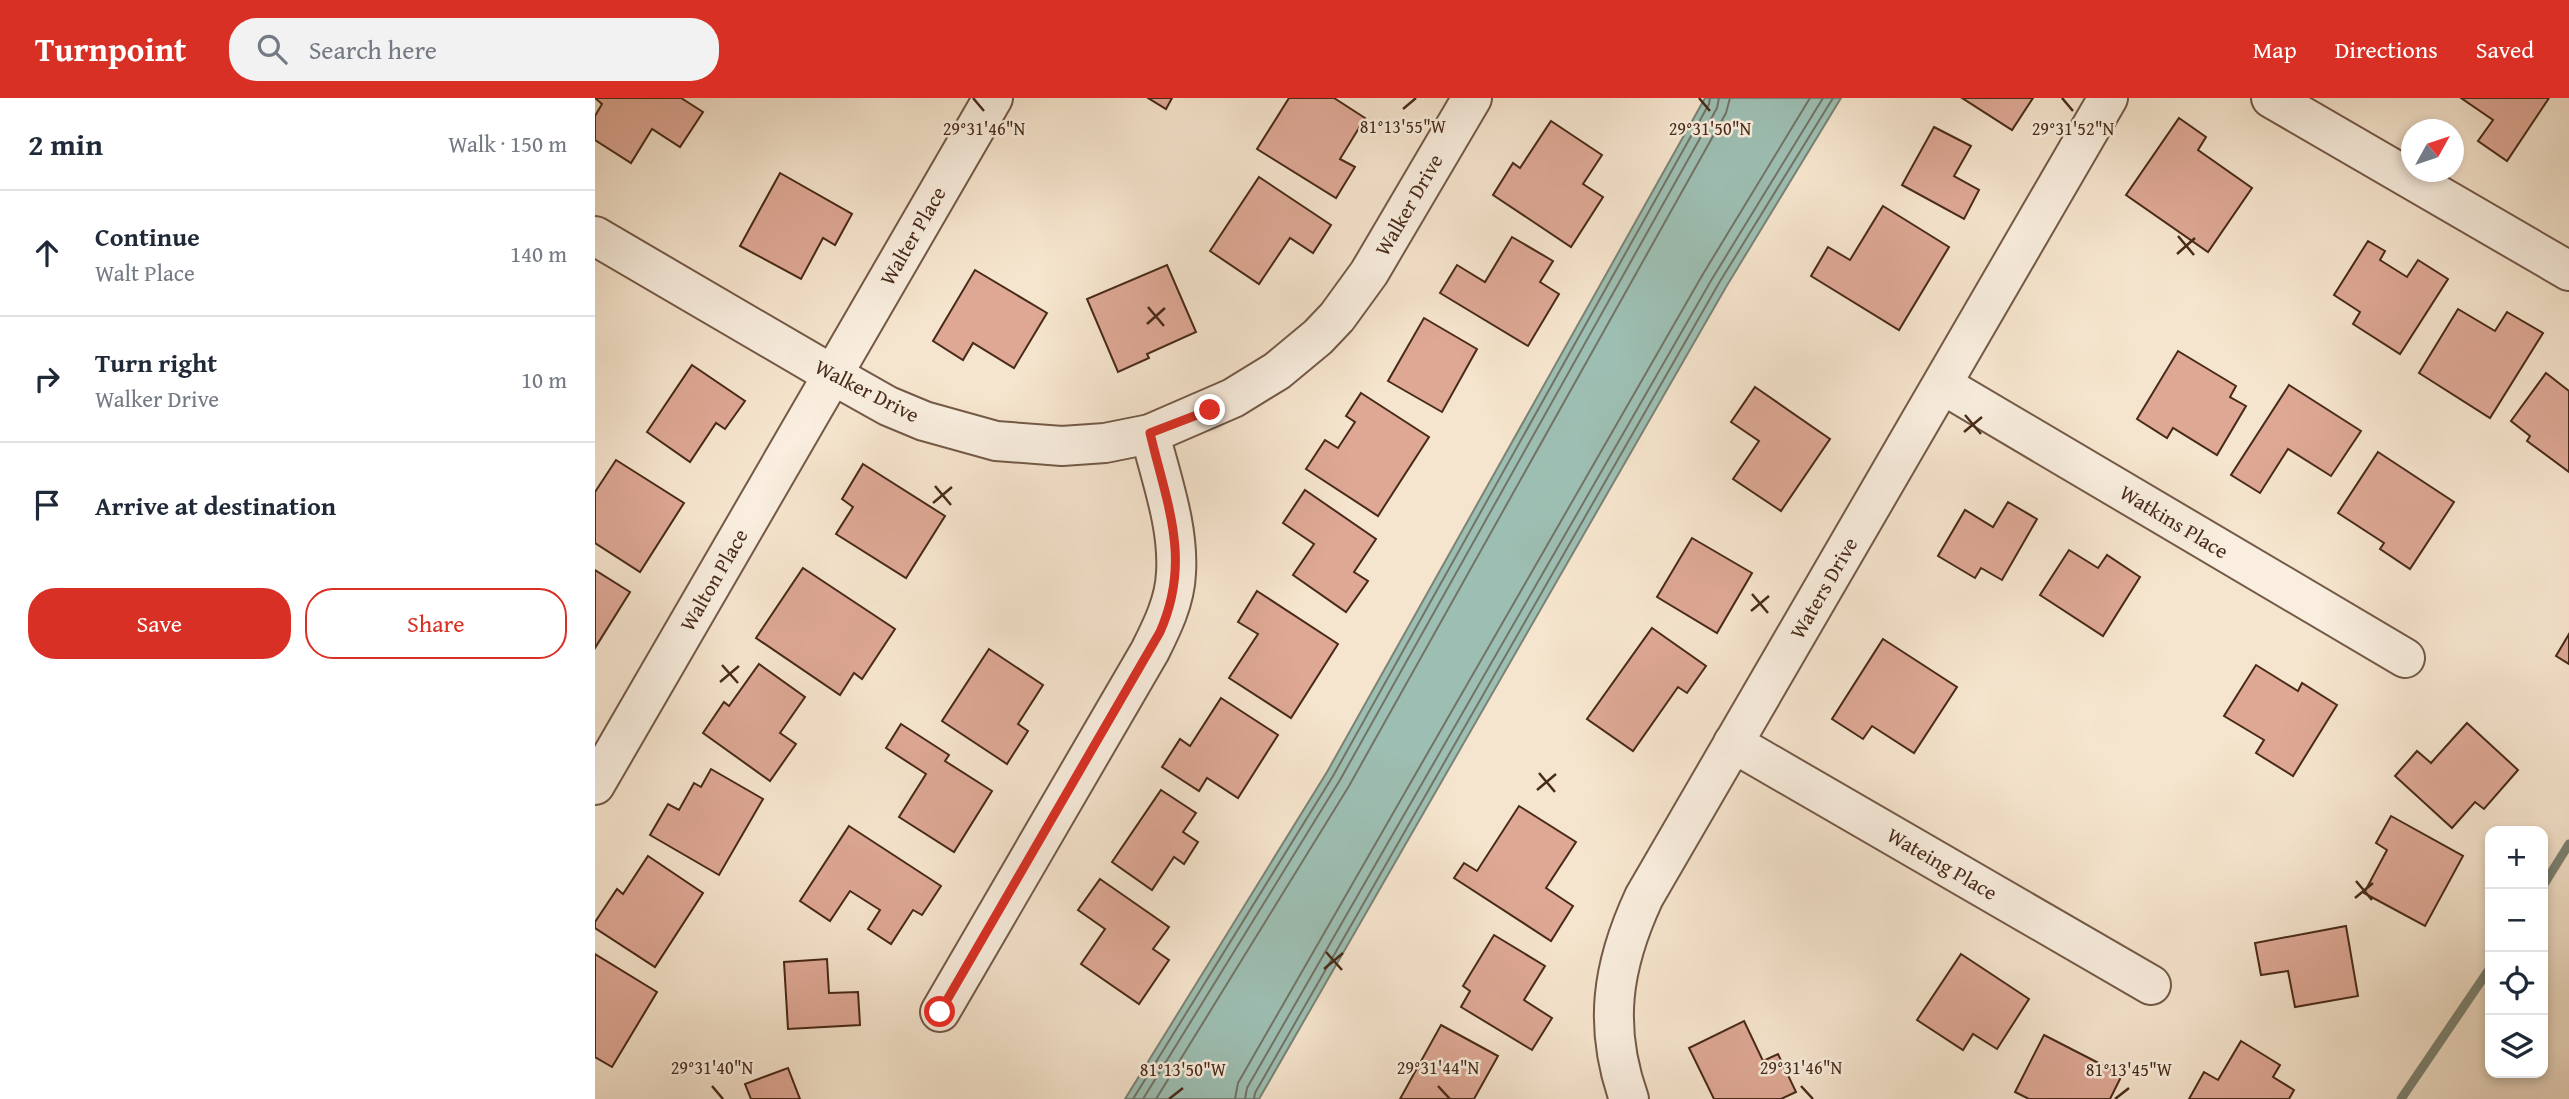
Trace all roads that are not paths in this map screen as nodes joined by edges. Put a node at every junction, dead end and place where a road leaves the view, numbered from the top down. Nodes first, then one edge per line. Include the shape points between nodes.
1 (993, 98) edge
2 (1472, 98) edge
3 (2108, 98) edge
4 (2271, 98) edge
5 (595, 236) edge
6 (2569, 271) edge
7 (833, 375) junction
8 (1943, 385) junction
9 (1150, 433) junction
10 (2405, 658) dead end
11 (1733, 743) junction
12 (595, 785) edge
13 (2151, 985) dead end
14 (940, 1012) dead end
15 (1629, 1099) edge

1 - 7 street, Walter Place
2 - 9 street, Walker Drive via 1370,273 1318,337 1255,386 1210,410
3 - 8 street, Waters Drive
4 - 6 street
5 - 7 street, Walker Drive
7 - 9 street, Walker Drive via 924,421 996,441 1062,446
7 - 12 street, Walton Place
8 - 10 street, Watkins Place
8 - 11 street, Waters Drive
9 - 14 street via 1177,557 1167,615
11 - 13 street, Wateing Place
11 - 15 street, Waters Drive via 1644,897 1620,958 1615,1025

